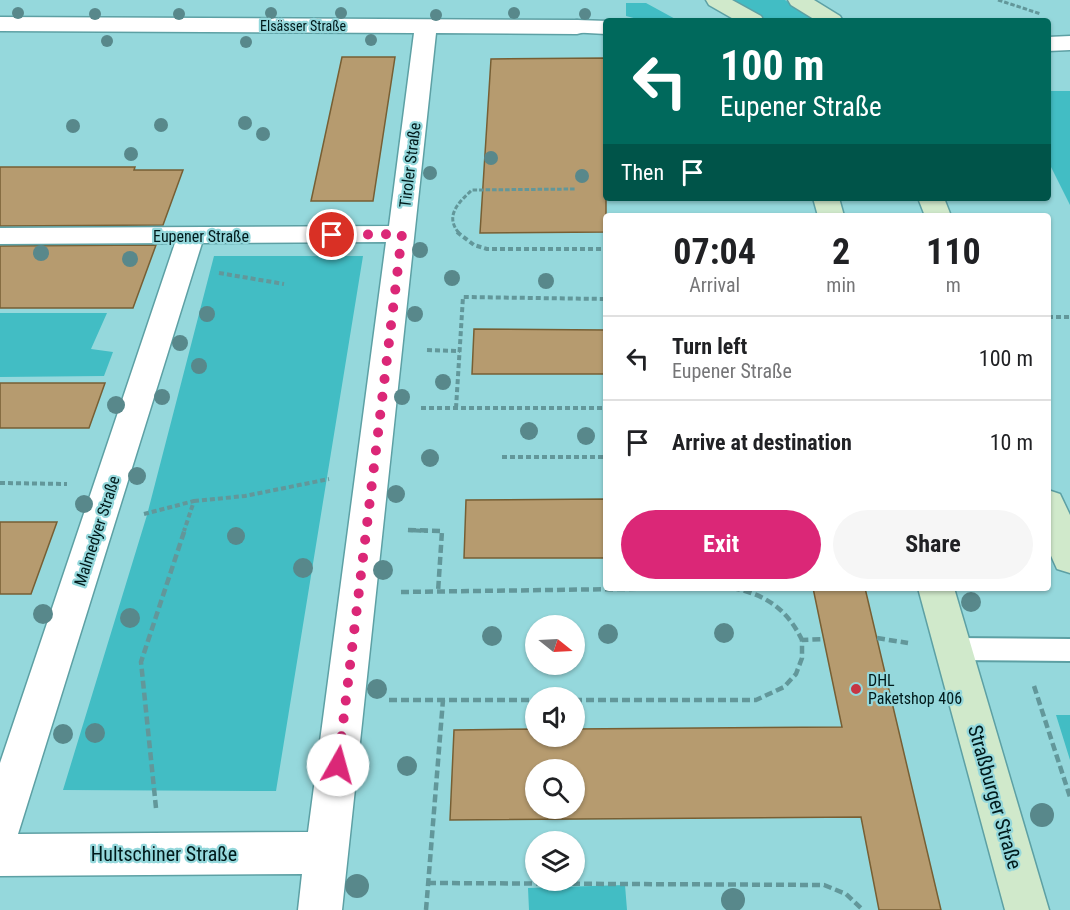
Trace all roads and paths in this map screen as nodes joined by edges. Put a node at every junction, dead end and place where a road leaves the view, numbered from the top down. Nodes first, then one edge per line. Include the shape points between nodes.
1 (717, 0) edge
2 (799, 0) edge
3 (998, 0) edge
4 (1049, 16) dead end
5 (748, 18) edge
6 (827, 18) edge
7 (0, 24) edge
8 (426, 27) junction
9 (603, 27) edge
10 (1051, 44) edge
11 (1070, 44) edge
12 (575, 189) dead end
13 (402, 234) junction
14 (0, 236) edge
15 (191, 236) junction
16 (603, 249) edge
17 (180, 272) junction
18 (284, 284) dead end
19 (603, 299) edge
20 (1051, 317) edge
21 (1070, 317) edge
22 (603, 408) edge
23 (376, 445) junction
24 (502, 457) dead end
25 (603, 457) edge
26 (0, 483) edge
27 (112, 483) junction
28 (194, 501) junction
29 (1051, 511) edge
30 (147, 514) dead end
31 (442, 531) dead end
32 (1070, 559) edge
33 (603, 589) edge
34 (750, 591) edge
35 (937, 591) edge
36 (824, 639) dead end
37 (802, 640) junction
38 (953, 649) junction
39 (1023, 651) junction
40 (1070, 651) edge
41 (345, 699) junction
42 (443, 700) junction
43 (525, 700) edge
44 (585, 700) edge
45 (155, 790) dead end
46 (1070, 797) edge
47 (0, 826) edge
48 (327, 853) junction
49 (0, 855) edge
50 (428, 883) junction
51 (320, 910) edge
52 (426, 910) edge
53 (863, 910) edge
54 (1027, 910) edge

1 - 5 main road
2 - 6 main road
3 - 4 path
7 - 8 street, Elsässer Straße
8 - 9 street, Elsässer Straße
8 - 13 street, Tiroler Straße
10 - 11 street
12 - 16 path via 472,190 455,206 452,223 464,239 487,249
13 - 15 street, Eupener Straße
13 - 23 street, Tiroler Straße
14 - 15 street, Eupener Straße
15 - 17 street, Malmedyer Straße
17 - 18 path via 210,272
17 - 27 street, Malmedyer Straße
19 - 22 path via 464,297 456,408
20 - 21 path
23 - 28 path via 328,480
23 - 41 street, Tiroler Straße
24 - 25 path
26 - 27 path
27 - 47 street, Malmedyer Straße
28 - 30 path
28 - 45 path via 141,662
29 - 32 main road
31 - 33 path via 438,592
34 - 37 path via 785,611
35 - 38 main road, Straßburger Straße
36 - 37 path
37 - 44 path via 802,658 796,674 784,687 756,700
38 - 39 lane
38 - 54 main road, Straßburger Straße
39 - 40 lane
39 - 46 path
41 - 42 path
41 - 48 street, Tiroler Straße
42 - 43 path
42 - 50 path
48 - 49 street, Hultschiner Straße
48 - 51 street, Tiroler Straße
50 - 52 path
50 - 53 path via 825,885 846,894

